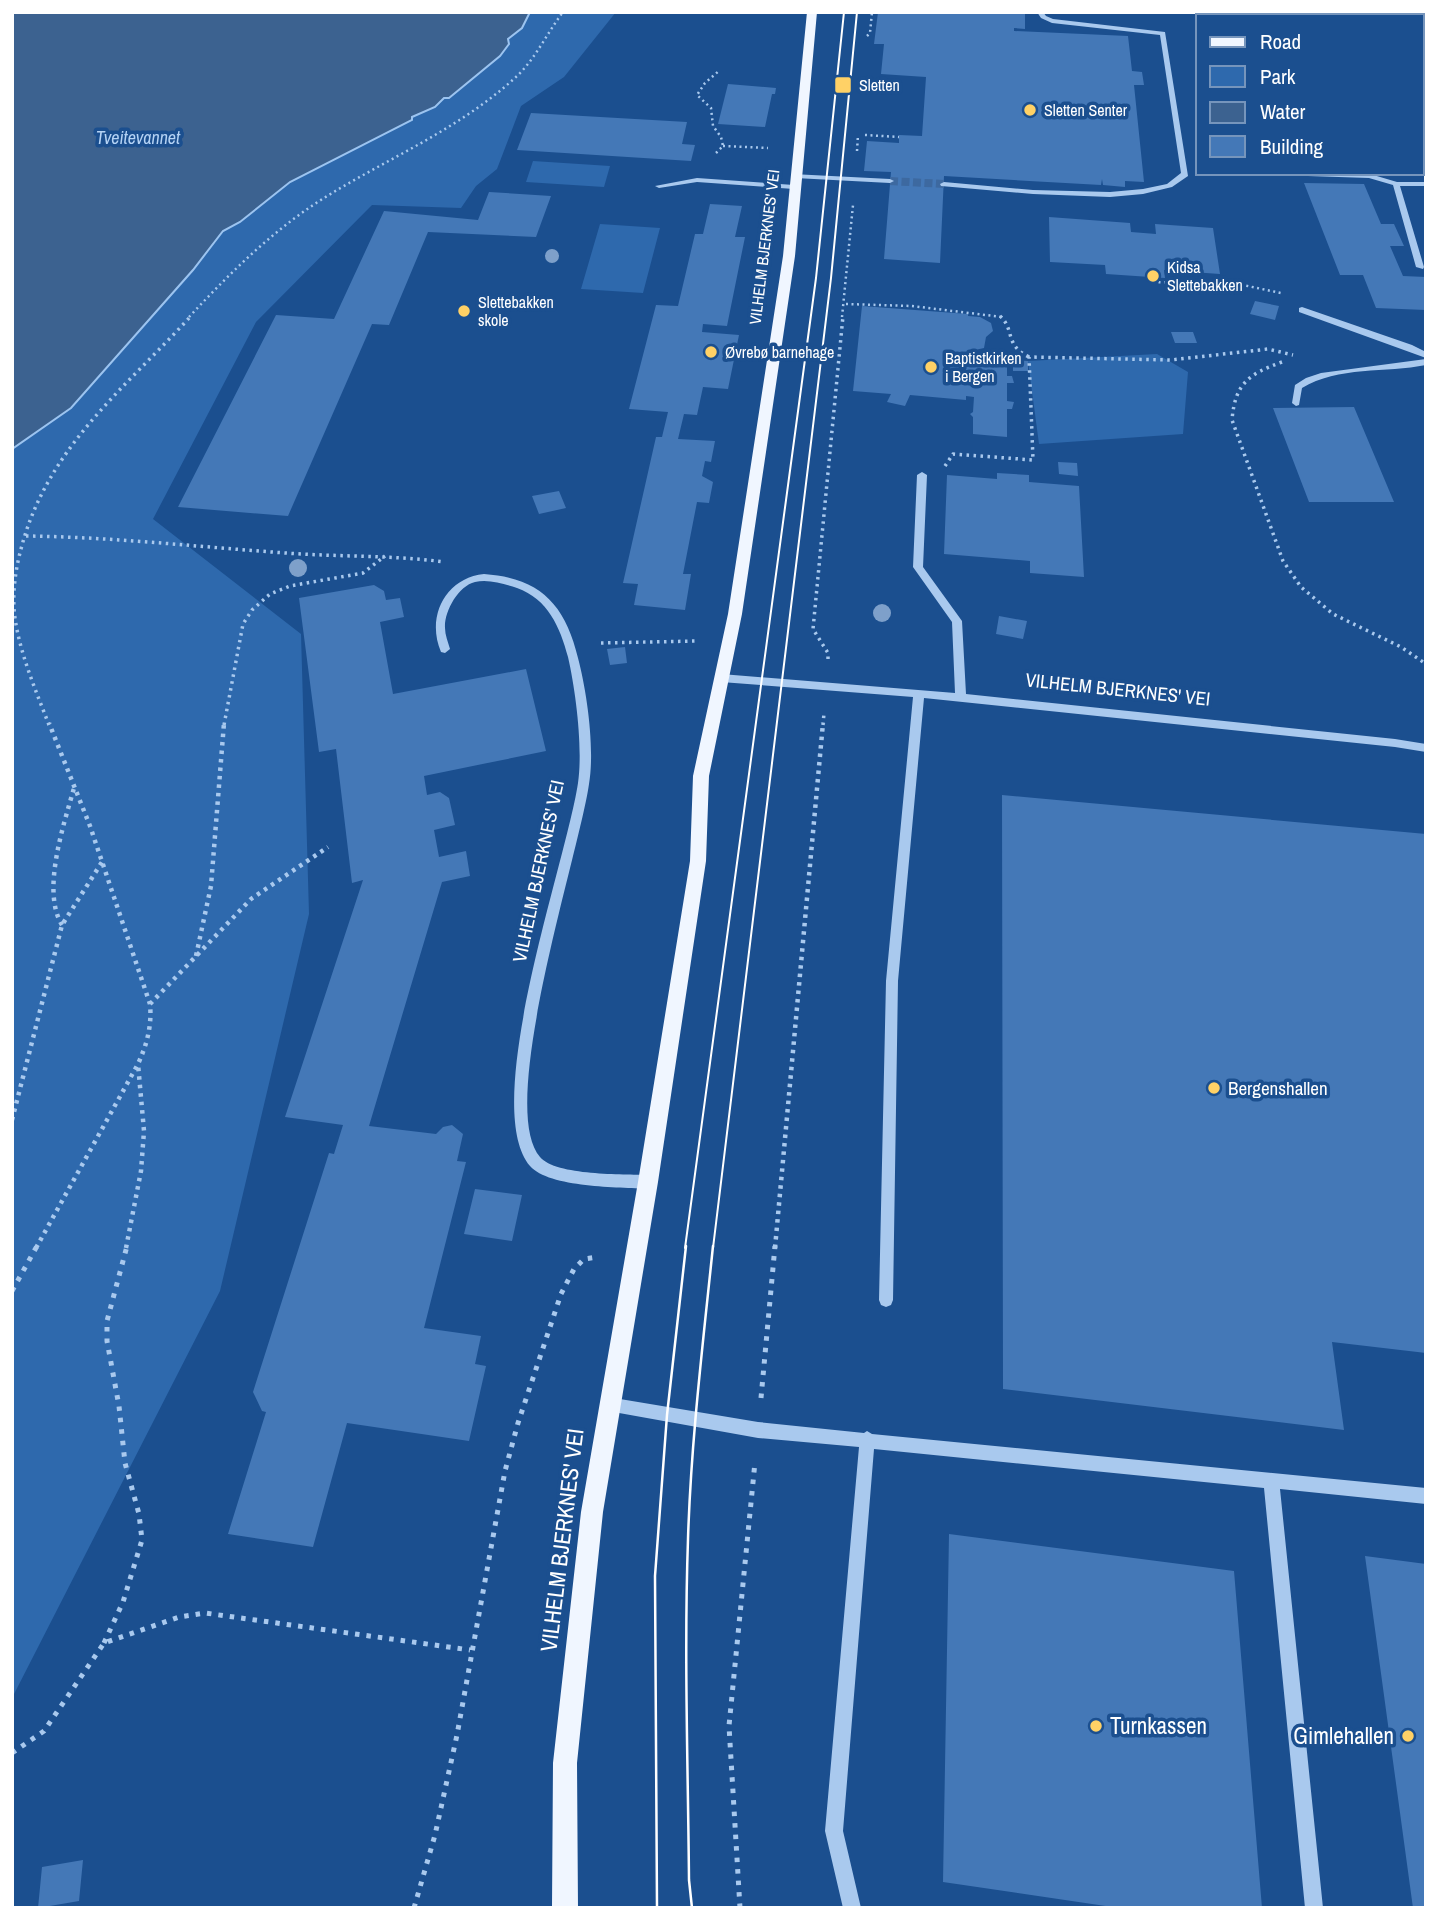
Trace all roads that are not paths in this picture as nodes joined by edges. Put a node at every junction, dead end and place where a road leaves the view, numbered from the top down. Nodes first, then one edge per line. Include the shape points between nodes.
1 (803, 12) edge
2 (812, 12) edge
3 (1040, 12) edge
4 (811, 28) junction
5 (1339, 175) edge
6 (887, 181) tunnel mouth
7 (795, 182) junction
8 (944, 184) tunnel mouth
9 (1396, 184) junction
10 (1426, 184) edge
11 (659, 186) dead end
12 (1420, 267) dead end
13 (1302, 310) road end
14 (1426, 355) edge
15 (1426, 362) edge
16 (1296, 403) dead end
17 (922, 475) road end
18 (445, 649) dead end
19 (721, 678) junction
20 (919, 694) junction
21 (961, 697) junction
22 (1426, 748) edge
23 (648, 1182) junction
24 (886, 1300) dead end
25 (608, 1404) junction
26 (867, 1439) junction
27 (1271, 1480) junction
28 (1426, 1496) edge
29 (565, 1908) edge
30 (852, 1908) edge
31 (1314, 1908) edge

1 - 4 main road
2 - 4 main road, VILHELM BJERKNES' VEI
3 - 8 street via 1052,21 1163,33 1185,174 1163,189 1125,195
4 - 7 main road, VILHELM BJERKNES' VEI
5 - 9 street via 1370,176
6 - 7 street
7 - 11 street via 698,180
7 - 19 main road, VILHELM BJERKNES' VEI via 789,256 735,614
9 - 10 street
9 - 12 street
13 - 14 street
15 - 16 street via 1306,379 1298,387
17 - 21 street via 918,567 957,621
18 - 23 street, VILHELM BJERKNES' VEI via 438,626 441,614 459,584 475,577 502,580 538,593 552,606 568,645 582,716 584,781 520,1077 520,1125 525,1147 536,1163 562,1175
19 - 20 street, VILHELM BJERKNES' VEI
19 - 23 main road, VILHELM BJERKNES' VEI via 701,776 698,861
20 - 21 street, VILHELM BJERKNES' VEI
20 - 24 street via 892,981
21 - 22 street, VILHELM BJERKNES' VEI
23 - 25 main road, VILHELM BJERKNES' VEI
25 - 26 street via 758,1430
25 - 29 main road, VILHELM BJERKNES' VEI via 565,1763
26 - 27 street
26 - 30 street via 834,1831
27 - 28 street
27 - 31 street

